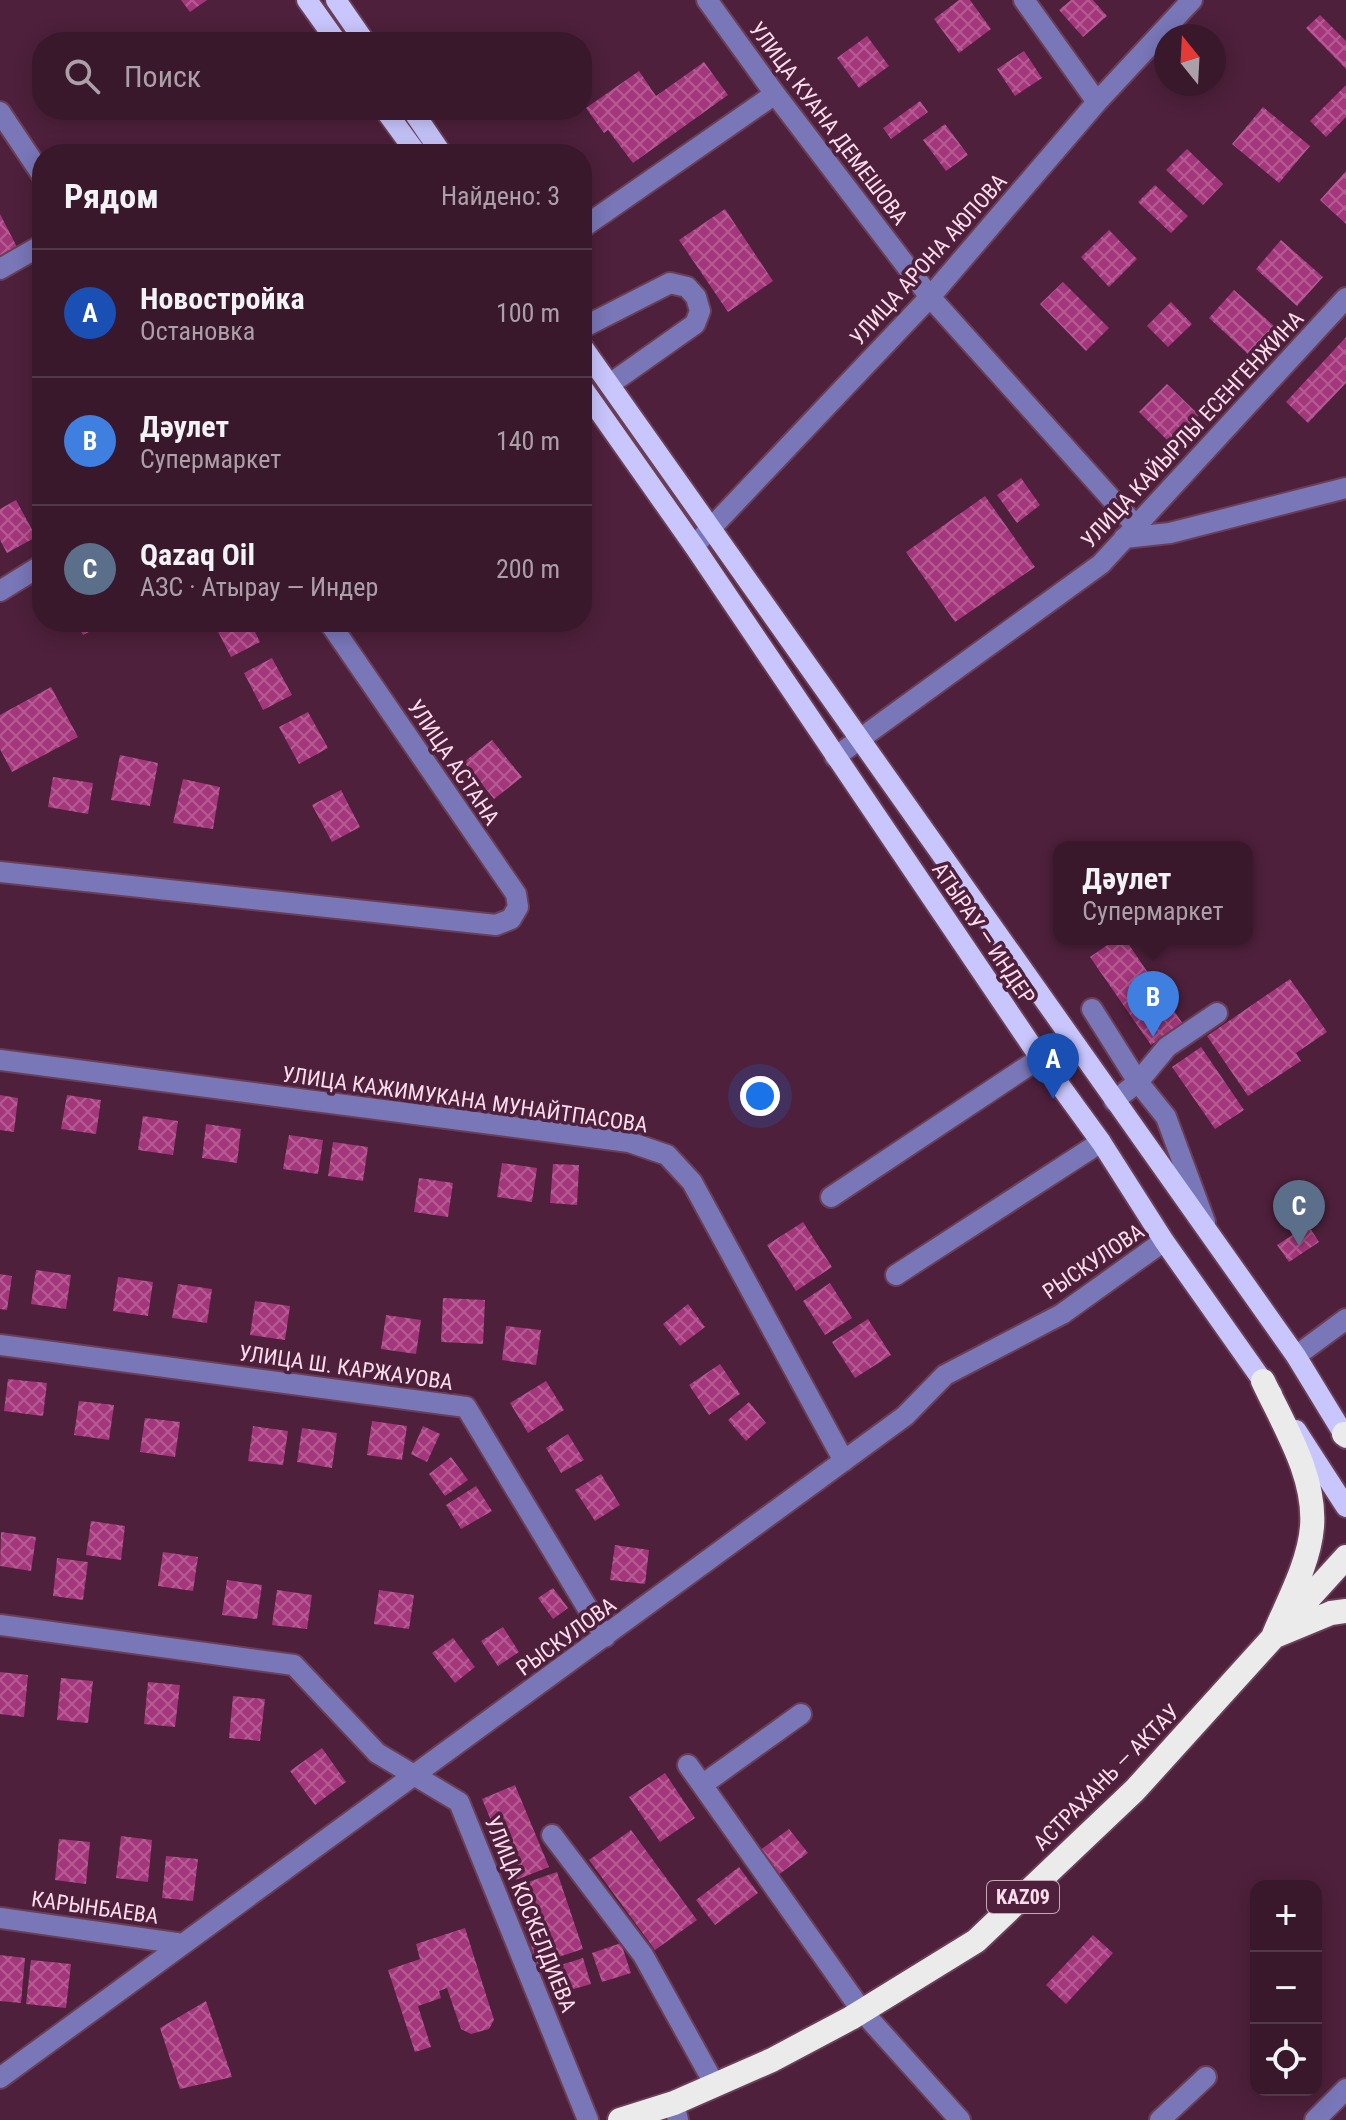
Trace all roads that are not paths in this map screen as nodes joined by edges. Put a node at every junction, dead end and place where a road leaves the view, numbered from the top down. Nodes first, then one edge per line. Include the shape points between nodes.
1 (307, 0) edge
2 (336, 0) edge
3 (707, 0) edge
4 (1024, 0) edge
5 (1192, 0) edge
6 (330, 32) edge
7 (358, 32) edge
8 (775, 94) junction
9 (1097, 102) junction
10 (0, 112) edge
11 (392, 120) edge
12 (419, 120) edge
13 (410, 144) edge
14 (435, 144) edge
15 (32, 160) edge
16 (592, 221) edge
17 (32, 251) edge
18 (0, 269) edge
19 (930, 297) junction
20 (1346, 298) edge
21 (592, 323) edge
22 (592, 360) edge
23 (610, 384) junction
24 (592, 401) edge
25 (1346, 488) edge
26 (712, 527) junction
27 (1129, 532) junction
28 (694, 546) junction
29 (32, 571) edge
30 (0, 591) edge
31 (336, 632) edge
32 (861, 738) junction
33 (835, 757) junction
34 (0, 872) edge
35 (1092, 1009) dead end
36 (1217, 1013) dead end
37 (1040, 1058) junction
38 (0, 1060) edge
39 (1138, 1082) junction
40 (1114, 1101) junction
41 (1101, 1142) junction
42 (831, 1197) dead end
43 (1209, 1234) junction
44 (1164, 1241) junction
45 (896, 1275) dead end
46 (1346, 1319) edge
47 (0, 1345) edge
48 (1296, 1356) junction
49 (1263, 1381) junction
50 (1345, 1435) edge
51 (844, 1461) junction
52 (1346, 1507) edge
53 (1345, 1560) edge
54 (1346, 1611) edge
55 (0, 1625) edge
56 (605, 1637) junction
57 (1273, 1637) junction
58 (801, 1714) dead end
59 (688, 1765) dead end
60 (412, 1775) junction
61 (702, 1785) junction
62 (552, 1835) dead end
63 (0, 1918) edge
64 (183, 1944) junction
65 (862, 2011) junction
66 (1206, 2077) dead end
67 (0, 2078) edge
68 (715, 2085) junction
69 (1346, 2089) edge
70 (676, 2112) edge
71 (588, 2120) edge
72 (620, 2120) edge
73 (960, 2120) edge
74 (1160, 2120) edge
75 (1315, 2120) edge

1 - 6 main road
2 - 7 main road
3 - 8 street, УЛИЦА КУАНА ДЕМЕШОВА
4 - 9 street
5 - 9 street, УЛИЦА АРОНА АЮПОВА
8 - 16 street
8 - 19 street, УЛИЦА КУАНА ДЕМЕШОВА
9 - 19 street, УЛИЦА АРОНА АЮПОВА
10 - 15 street
11 - 13 main road
12 - 14 main road
17 - 18 street
19 - 26 street, УЛИЦА АРОНА АЮПОВА
19 - 27 street, УЛИЦА КУАНА ДЕМЕШОВА
20 - 27 street, УЛИЦА КАЙЫРЛЫ ЕСЕНГЕНЖИНА
21 - 23 street via 670,283 687,287 696,297 700,311 695,324
22 - 23 main road, АТЫРАУ — ИНДЕР
23 - 26 main road, АТЫРАУ — ИНДЕР
24 - 28 main road, АТЫРАУ — ИНДЕР
25 - 27 street via 1170,533
26 - 28 street, УЛИЦА АРОНА АЮПОВА
26 - 32 main road, АТЫРАУ — ИНДЕР
27 - 32 street, УЛИЦА КАЙЫРЛЫ ЕСЕНГЕНЖИНА via 1101,564
28 - 33 main road, АТЫРАУ — ИНДЕР
29 - 30 street
31 - 34 street, УЛИЦА АСТАНА via 516,894 518,907 511,919 496,925
32 - 33 street, УЛИЦА КАЙЫРЛЫ ЕСЕНГЕНЖИНА
32 - 40 main road, АТЫРАУ — ИНДЕР
33 - 37 main road, АТЫРАУ — ИНДЕР
35 - 39 street
36 - 39 street via 1167,1047
37 - 41 main road, АТЫРАУ — ИНДЕР
37 - 42 street
38 - 51 street, УЛИЦА КАЖИМУКАНА МУНАЙТПАСОВА via 629,1142 667,1155 692,1182
39 - 40 street
39 - 43 street via 1166,1117
40 - 43 main road, АТЫРАУ — ИНДЕР
41 - 44 main road, АТЫРАУ — ИНДЕР
41 - 45 street
43 - 48 main road, АТЫРАУ — ИНДЕР
44 - 49 main road, АТЫРАУ — ИНДЕР
44 - 51 street, РЫСКУЛОВА via 1062,1314 945,1375 905,1416
46 - 48 street
47 - 56 street, УЛИЦА Ш. КАРЖАУОВА via 466,1407
48 - 50 main road, АТЫРАУ — ИНДЕР
49 - 52 main road, АТЫРАУ — ИНДЕР
49 - 57 highway via 1295,1449 1312,1506 1312,1530 1302,1564
51 - 56 street, РЫСКУЛОВА
53 - 57 highway, АСТРАХАНЬ — АКТАУ / KAZ09
54 - 57 highway
55 - 60 street, УЛИЦА КОСКЕЛДИЕВА via 294,1665 377,1753
56 - 60 street, РЫСКУЛОВА
57 - 65 highway, АСТРАХАНЬ — АКТАУ / KAZ09 via 1135,1790 976,1941
58 - 61 street
59 - 61 street
60 - 64 street, РЫСКУЛОВА
60 - 71 street, УЛИЦА КОСКЕЛДИЕВА via 459,1802
61 - 65 street
62 - 68 street via 643,1955
63 - 64 street, КАРЫНБАЕВА
64 - 67 street, РЫСКУЛОВА
65 - 68 highway, АСТРАХАНЬ — АКТАУ / KAZ09
65 - 73 street
66 - 74 street
68 - 70 highway, АСТРАХАНЬ — АКТАУ / KAZ09
69 - 75 street
70 - 72 highway, АСТРАХАНЬ — АКТАУ / KAZ09

